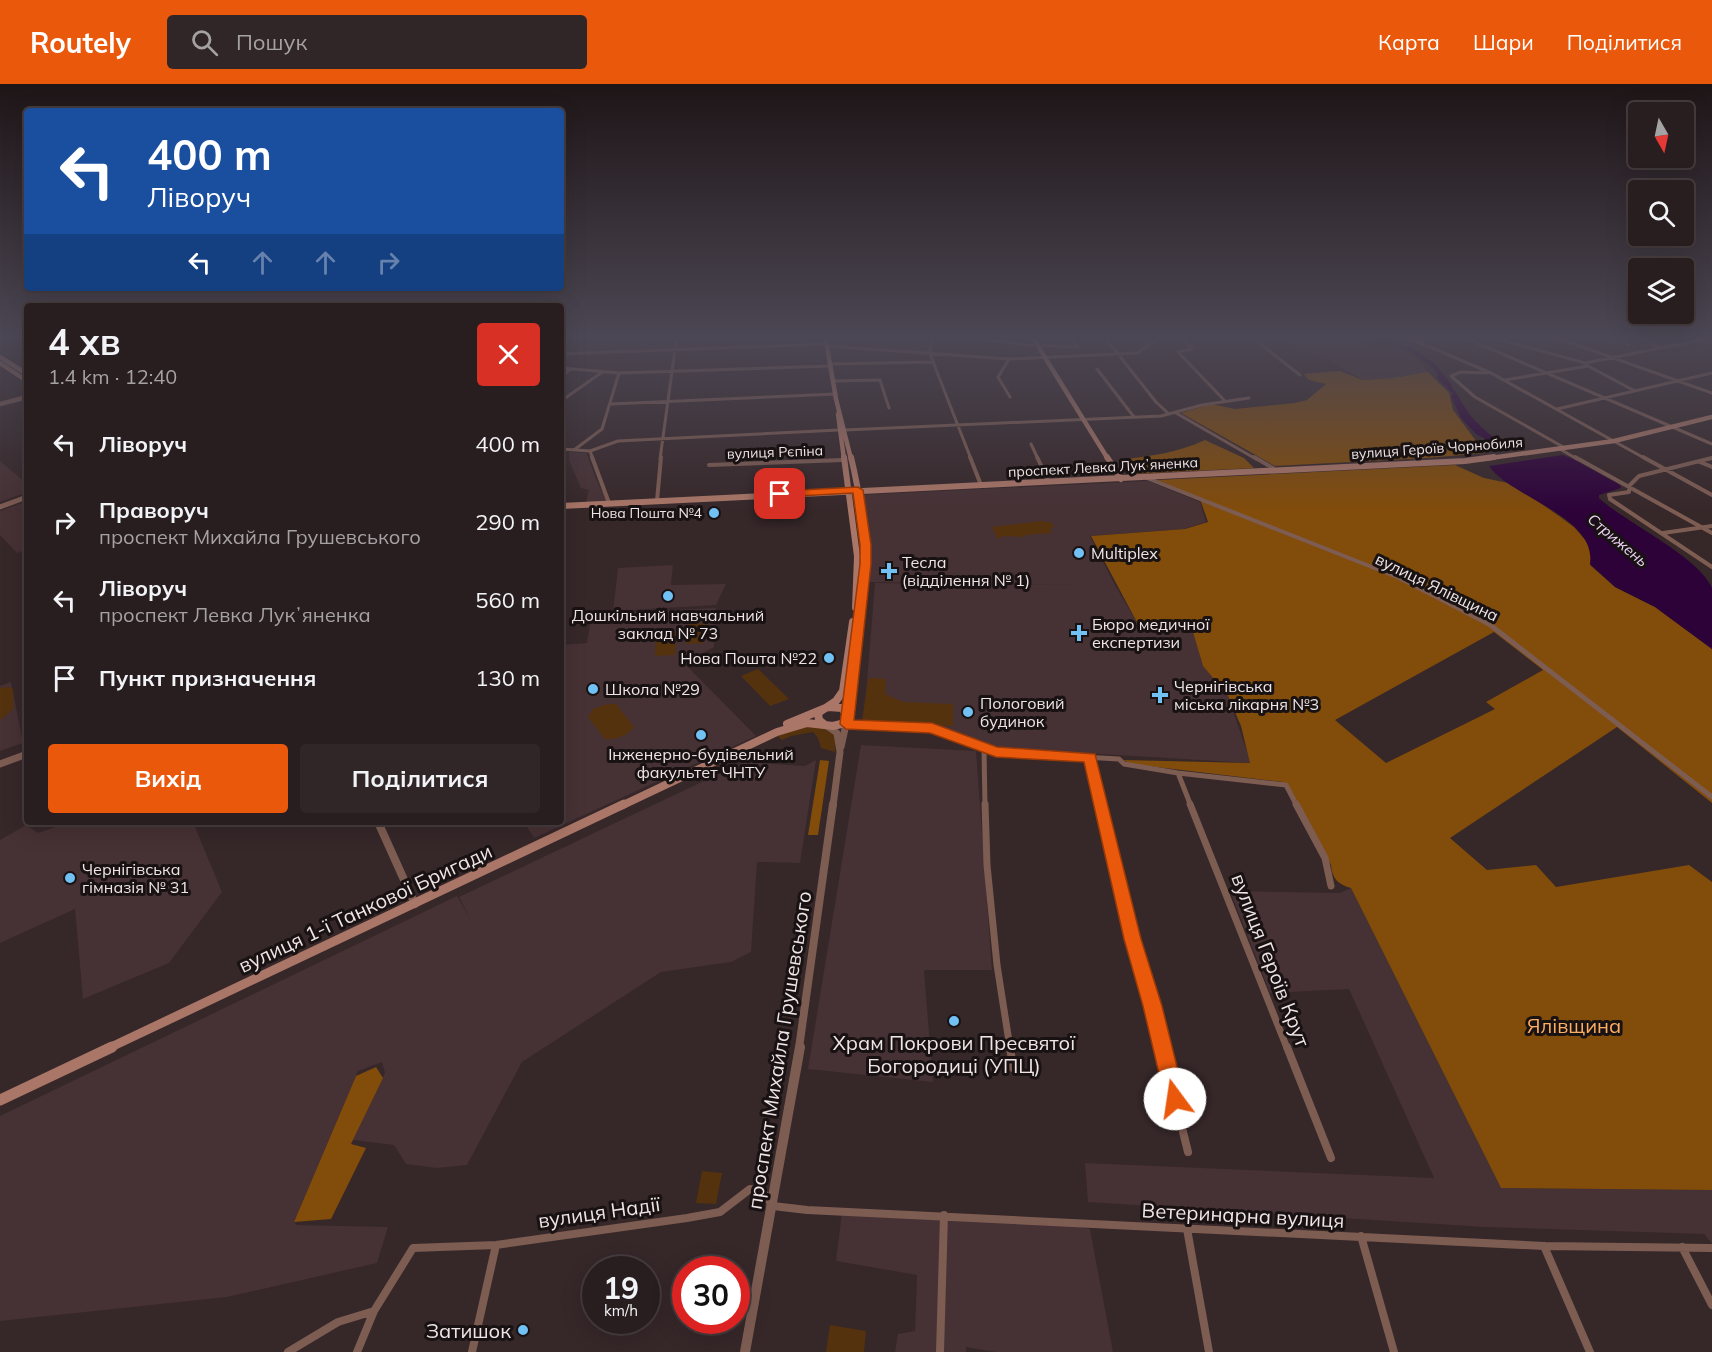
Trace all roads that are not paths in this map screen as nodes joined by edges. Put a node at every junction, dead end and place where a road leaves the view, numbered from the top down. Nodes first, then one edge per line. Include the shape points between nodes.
1 (614, 394) edge
2 (671, 394) edge
3 (832, 394) edge
4 (836, 394) edge
5 (885, 394) edge
6 (945, 394) edge
7 (1008, 394) edge
8 (1069, 394) edge
9 (1116, 394) edge
10 (1150, 394) edge
11 (1218, 394) edge
12 (1472, 394) edge
13 (1530, 394) edge
14 (1598, 394) edge
15 (1622, 394) edge
16 (1010, 397) dead end
17 (24, 398) edge
18 (1249, 398) dead end
19 (1607, 398) junction
20 (670, 401) junction
21 (1225, 401) junction
22 (0, 404) edge
23 (611, 404) junction
24 (889, 408) dead end
25 (1557, 409) junction
26 (1173, 414) junction
27 (1134, 417) junction
28 (1712, 417) edge
29 (1084, 419) junction
30 (957, 424) junction
31 (1673, 427) junction
32 (842, 430) junction
33 (661, 437) junction
34 (1614, 441) junction
35 (1031, 444) dead end
36 (1712, 444) edge
37 (1562, 448) junction
38 (564, 449) edge
39 (574, 450) junction
40 (590, 451) junction
41 (1712, 458) edge
42 (843, 460) junction
43 (1700, 462) junction
44 (709, 465) dead end
45 (1339, 467) joint
46 (1712, 467) edge
47 (1273, 468) dead end
48 (1667, 470) junction
49 (1147, 478) junction
50 (1121, 479) junction
51 (1049, 482) junction
52 (981, 485) junction
53 (1629, 486) junction
54 (849, 492) junction
55 (858, 492) junction
56 (1712, 495) edge
57 (24, 498) edge
58 (657, 501) junction
59 (609, 503) junction
60 (0, 507) edge
61 (564, 508) edge
62 (564, 508) edge
63 (1712, 526) edge
64 (1703, 527) junction
65 (1663, 533) junction
66 (1712, 533) edge
67 (1712, 567) edge
68 (824, 708) junction
69 (844, 722) junction
70 (825, 725) junction
71 (777, 732) junction
72 (984, 749) junction
73 (840, 752) junction
74 (24, 755) edge
75 (1090, 758) junction
76 (0, 764) edge
77 (1178, 774) junction
78 (1712, 797) edge
79 (379, 825) edge
80 (1330, 886) dead end
81 (415, 904) junction
82 (1013, 1068) dead end
83 (0, 1100) edge
84 (1188, 1152) dead end
85 (1331, 1158) dead end
86 (773, 1206) junction
87 (945, 1215) junction
88 (1187, 1229) junction
89 (1361, 1236) junction
90 (496, 1245) junction
91 (1544, 1246) junction
92 (1682, 1247) junction
93 (1712, 1248) edge
94 (1712, 1305) edge
95 (374, 1311) junction
96 (288, 1352) edge
97 (357, 1352) edge
98 (472, 1352) edge
99 (745, 1352) edge
100 (940, 1352) edge
101 (1209, 1352) edge
102 (1394, 1352) edge
103 (1590, 1352) edge

1 - 23 street
2 - 20 street
3 - 20 street
4 - 32 main road, проспект Михайла Грушевського
5 - 24 street
6 - 30 street
7 - 16 street
8 - 29 main road
9 - 27 street
10 - 26 street via 1165,412
11 - 21 street
12 - 37 street
13 - 25 street
14 - 19 street
15 - 19 street
17 - 22 street
18 - 21 street
19 - 25 street
19 - 31 street
20 - 23 street
20 - 33 street
21 - 26 street
23 - 39 street via 602,429
25 - 34 street
26 - 27 street
26 - 47 street
27 - 29 street
28 - 31 main road, вулиця Героїв Чорнобиля
29 - 30 street
29 - 50 main road
30 - 32 street
30 - 52 street
31 - 34 main road, вулиця Героїв Чорнобиля
31 - 36 street
32 - 33 street
32 - 42 main road, проспект Михайла Грушевського
32 - 55 main road, проспект Михайла Грушевського
33 - 40 street via 618,441
33 - 58 street
34 - 37 main road, вулиця Героїв Чорнобиля
34 - 48 street
35 - 51 street
37 - 45 main road, вулиця Героїв Чорнобиля via 1476,460
37 - 53 street
38 - 39 street
39 - 40 street
40 - 59 street
41 - 43 street
42 - 44 street, вулиця Рєпіна
42 - 54 main road, проспект Михайла Грушевського
43 - 46 street
43 - 48 street
45 - 49 main road, проспект Левка Лукʼяненка
48 - 53 street via 1639,476
48 - 56 street
49 - 50 main road, проспект Левка Лукʼяненка
49 - 78 street, вулиця Ялівщина via 1397,577 1489,624
50 - 51 main road, проспект Левка Лукʼяненка
51 - 52 main road, проспект Левка Лукʼяненка
52 - 55 main road, проспект Левка Лукʼяненка
53 - 64 street
53 - 65 street via 1629,492 1609,495 1610,500
54 - 55 main road, проспект Левка Лукʼяненка
54 - 58 main road, проспект Левка Лукʼяненка
54 - 62 main road, проспект Левка Лукʼяненка
54 - 68 main road, проспект Михайла Грушевського via 857,556 854,619 843,691
55 - 69 main road, проспект Михайла Грушевського via 866,564
57 - 60 street
58 - 59 main road, проспект Левка Лукʼяненка
59 - 61 main road, проспект Левка Лукʼяненка
63 - 64 street
64 - 65 street
64 - 66 street
65 - 67 street
68 - 69 main road via 846,711
68 - 70 main road via 818,717
68 - 71 main road, вулиця 1-ї Танкової Бригади
69 - 70 main road, вулиця 1-ї Танкової Бригади
69 - 72 street via 932,728
69 - 73 street, проспект Михайла Грушевського
70 - 71 main road, вулиця 1-ї Танкової Бригади via 807,723
70 - 73 street via 837,733
71 - 81 main road, вулиця 1-ї Танкової Бригади
72 - 75 street
72 - 82 street via 987,865
73 - 86 street, проспект Михайла Грушевського via 802,1038
74 - 76 street
75 - 77 street via 1119,759 1124,764
75 - 84 street
77 - 80 street via 1286,785 1325,858
77 - 85 street, вулиця Героїв Крут
79 - 81 street
81 - 83 main road, вулиця 1-ї Танкової Бригади
86 - 87 street, Ветеринарна вулиця
86 - 90 street, вулиця Надії via 763,1192 750,1189 720,1212
86 - 99 street, проспект Михайла Грушевського
87 - 88 street, Ветеринарна вулиця
87 - 100 street
88 - 89 street, Ветеринарна вулиця
88 - 101 street
89 - 91 street, Ветеринарна вулиця
89 - 102 street
90 - 95 street, вулиця Надії via 413,1248
90 - 98 street
91 - 92 street, Ветеринарна вулиця
91 - 103 street
92 - 93 street, Ветеринарна вулиця
92 - 94 street
95 - 96 street via 345,1317
95 - 97 street

